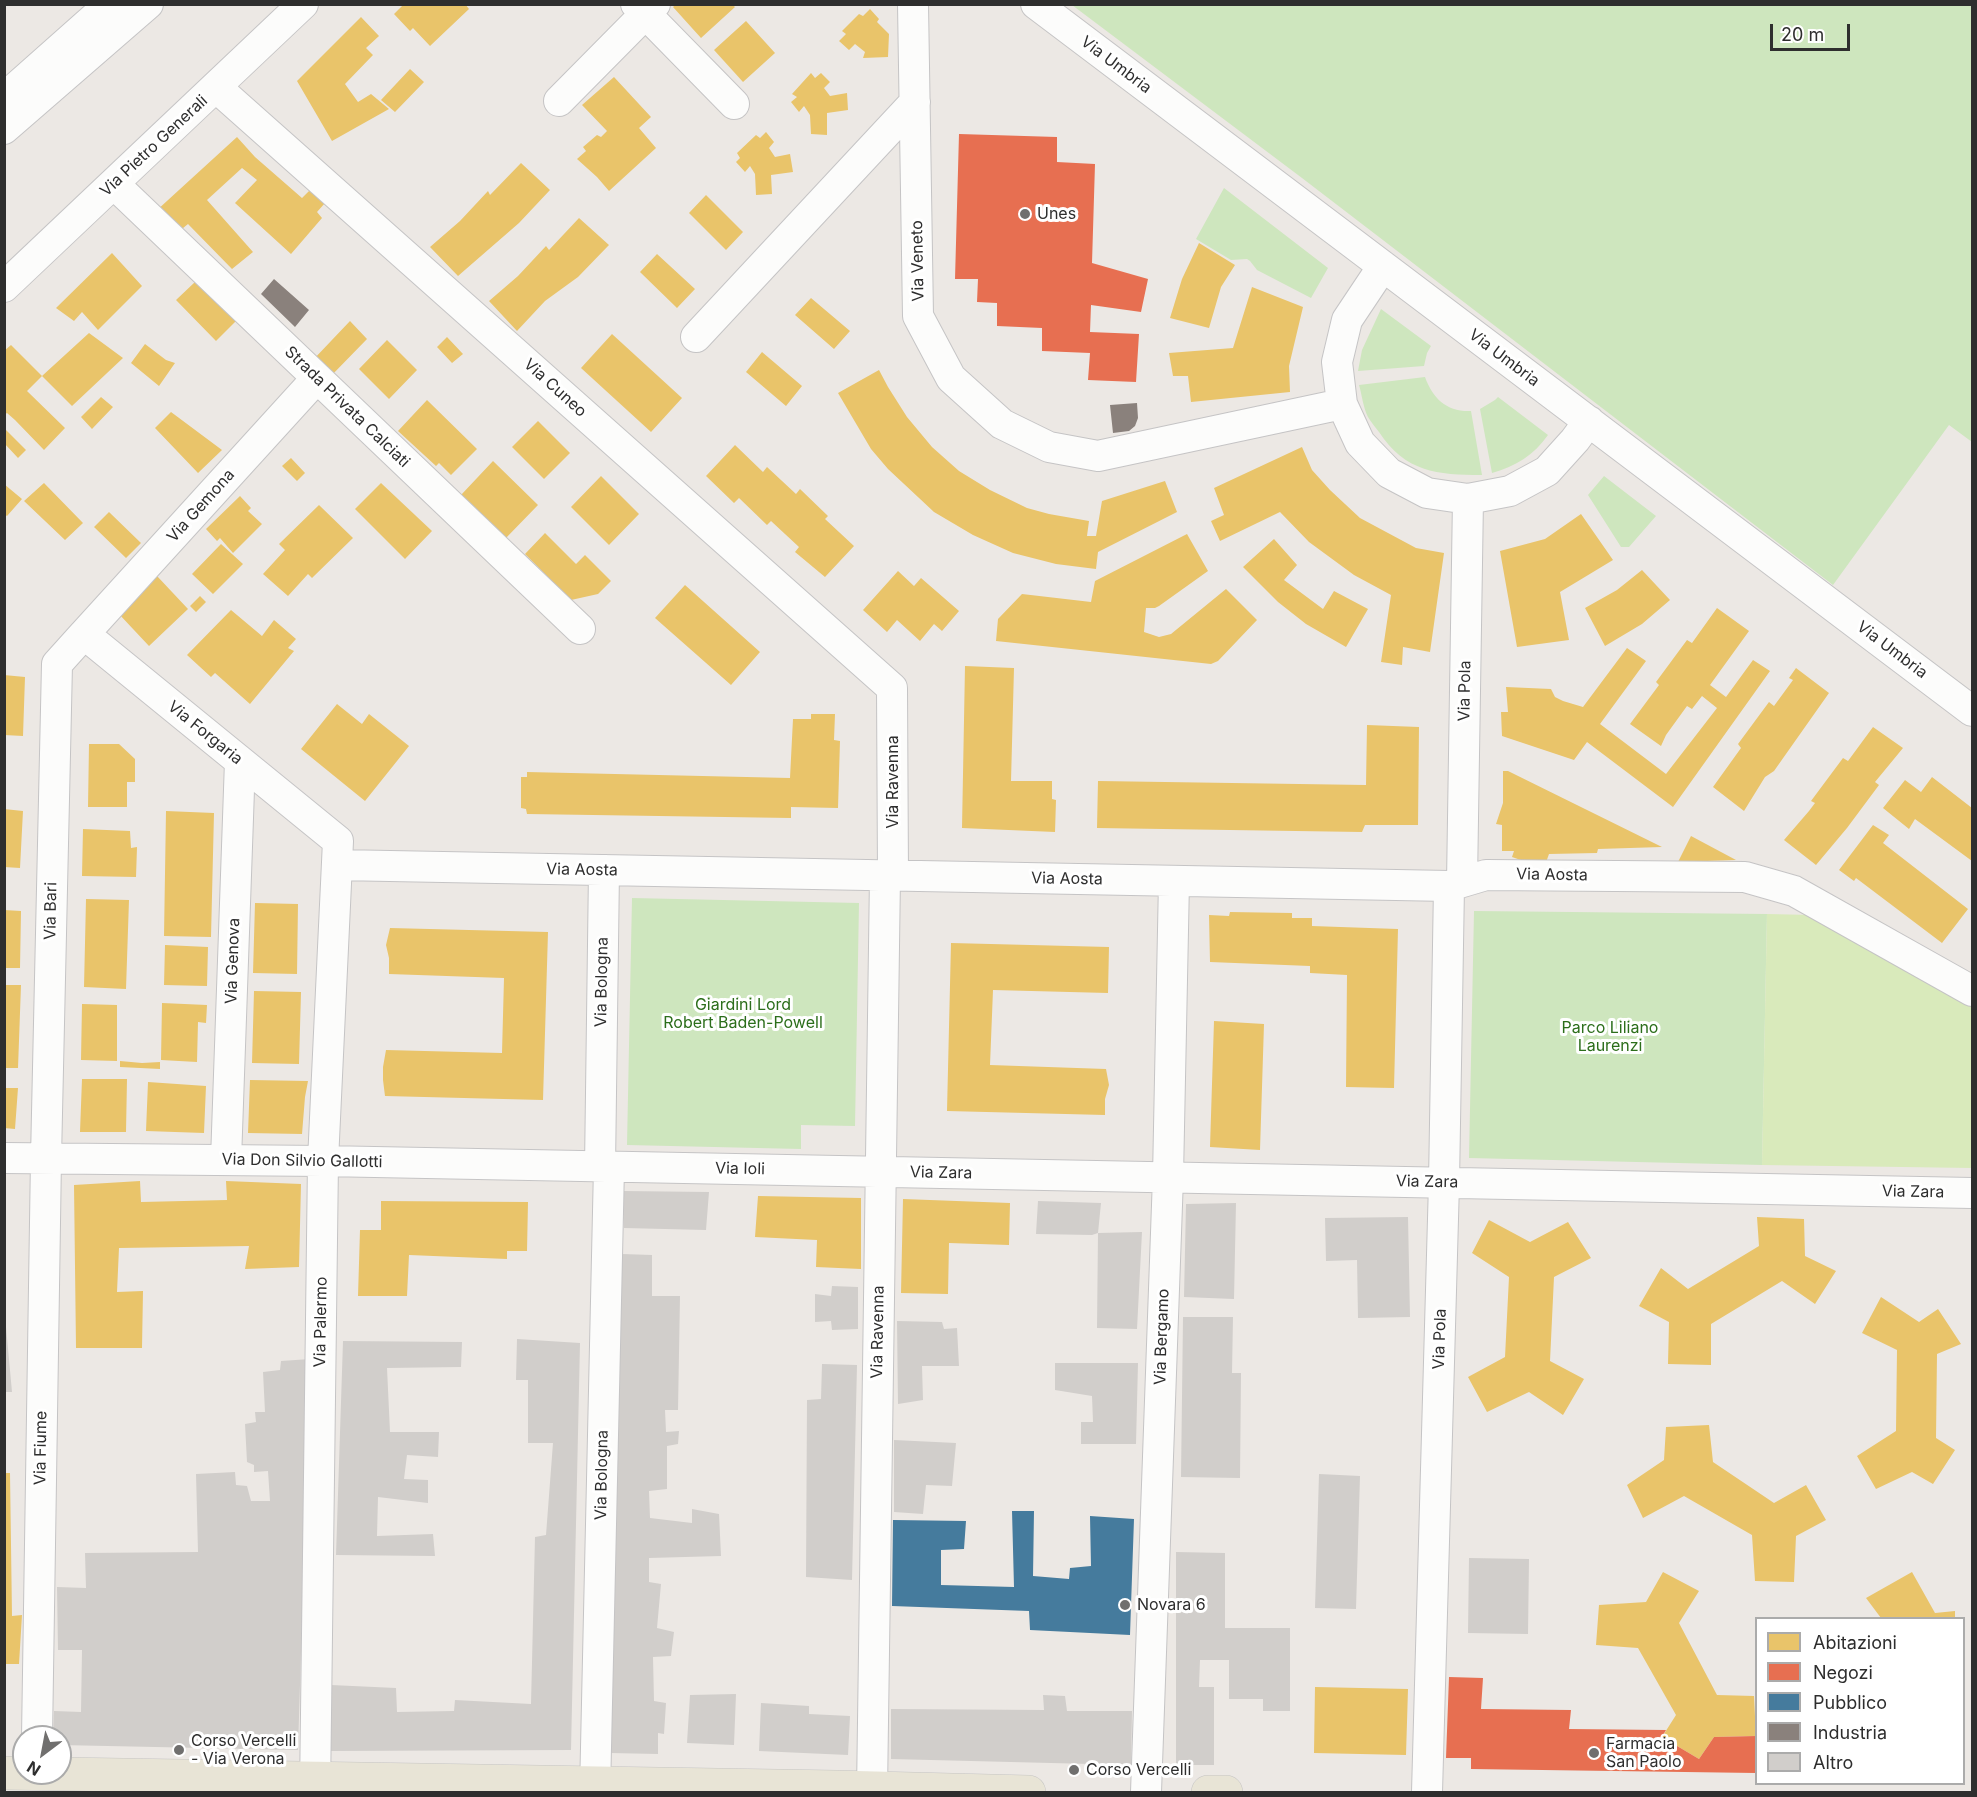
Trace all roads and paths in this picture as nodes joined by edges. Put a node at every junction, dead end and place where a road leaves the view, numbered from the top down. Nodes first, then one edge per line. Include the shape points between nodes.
1 (111, 4) edge
2 (148, 4) edge
3 (303, 4) edge
4 (913, 4) edge
5 (1036, 4) edge
6 (645, 8) edge
7 (217, 88) junction
8 (4, 98) edge
9 (559, 101) dead end
10 (915, 102) junction
11 (734, 104) dead end
12 (4, 129) edge
13 (114, 184) junction
14 (1383, 266) junction
15 (4, 287) edge
16 (696, 338) dead end
17 (317, 378) junction
18 (1342, 404) junction
19 (1588, 421) junction
20 (1468, 499) junction
21 (580, 629) dead end
22 (84, 634) junction
23 (892, 688) joint
24 (1972, 711) edge
25 (240, 761) junction
26 (337, 866) junction
27 (604, 870) junction
28 (889, 876) junction
29 (1174, 881) junction
30 (1455, 884) junction
31 (1972, 991) edge
32 (4, 1158) edge
33 (46, 1158) junction
34 (226, 1160) junction
35 (323, 1161) junction
36 (604, 1167) junction
37 (881, 1172) junction
38 (1168, 1177) junction
39 (1444, 1183) junction
40 (1972, 1193) edge
41 (36, 1725) edge
42 (72, 1775) edge
43 (315, 1785) edge
44 (595, 1788) edge
45 (872, 1790) edge
46 (1029, 1792) edge
47 (1146, 1792) edge
48 (1208, 1792) edge
49 (1226, 1792) edge
50 (1427, 1792) edge

1 - 8 street
2 - 12 street
3 - 7 street, Via Pietro Generali
4 - 10 street, Via Veneto
5 - 14 street, Via Umbria
6 - 9 street
6 - 11 street
7 - 13 street, Via Pietro Generali
7 - 23 street, Via Cuneo
10 - 16 street
10 - 18 street, Via Veneto via 918,316 951,378 1002,424 1049,447 1098,456
13 - 15 street, Via Pietro Generali
13 - 17 street, Strada Privata Calciati
14 - 18 street via 1347,320 1337,362
14 - 19 street, Via Umbria
17 - 21 street, Strada Privata Calciati
17 - 22 street, Via Gemona
18 - 20 street via 1360,443 1389,473 1426,492
19 - 20 street via 1547,471 1510,491
19 - 24 street, Via Umbria
20 - 30 street, Via Pola
22 - 25 street, Via Forgaria
22 - 33 street, Via Bari via 57,664
23 - 28 street, Via Ravenna
25 - 26 street, Via Forgaria via 338,841
25 - 34 street, Via Genova
26 - 27 street, Via Aosta
26 - 35 street, Via Palermo
27 - 28 street, Via Aosta
27 - 36 street, Via Bologna
28 - 29 street, Via Aosta
28 - 37 street, Via Ravenna
29 - 30 street, Via Aosta
29 - 38 street, Via Bergamo
30 - 31 street, Via Aosta via 1486,875 1744,877 1794,891
30 - 39 street, Via Pola
32 - 33 street, Via Don Silvio Gallotti
33 - 34 street, Via Don Silvio Gallotti
33 - 41 street, Via Fiume
34 - 35 street, Via Don Silvio Gallotti
35 - 36 street, Via Don Silvio Gallotti
35 - 43 street, Via Palermo
36 - 37 street, Via Ioli
36 - 44 street, Via Bologna
37 - 38 street, Via Zara
37 - 45 street, Via Ravenna
38 - 39 street, Via Zara
38 - 47 street, Via Bergamo
39 - 40 street, Via Zara
39 - 50 street, Via Pola
42 - 43 main road
43 - 44 main road
44 - 45 main road
45 - 46 main road
48 - 49 main road

